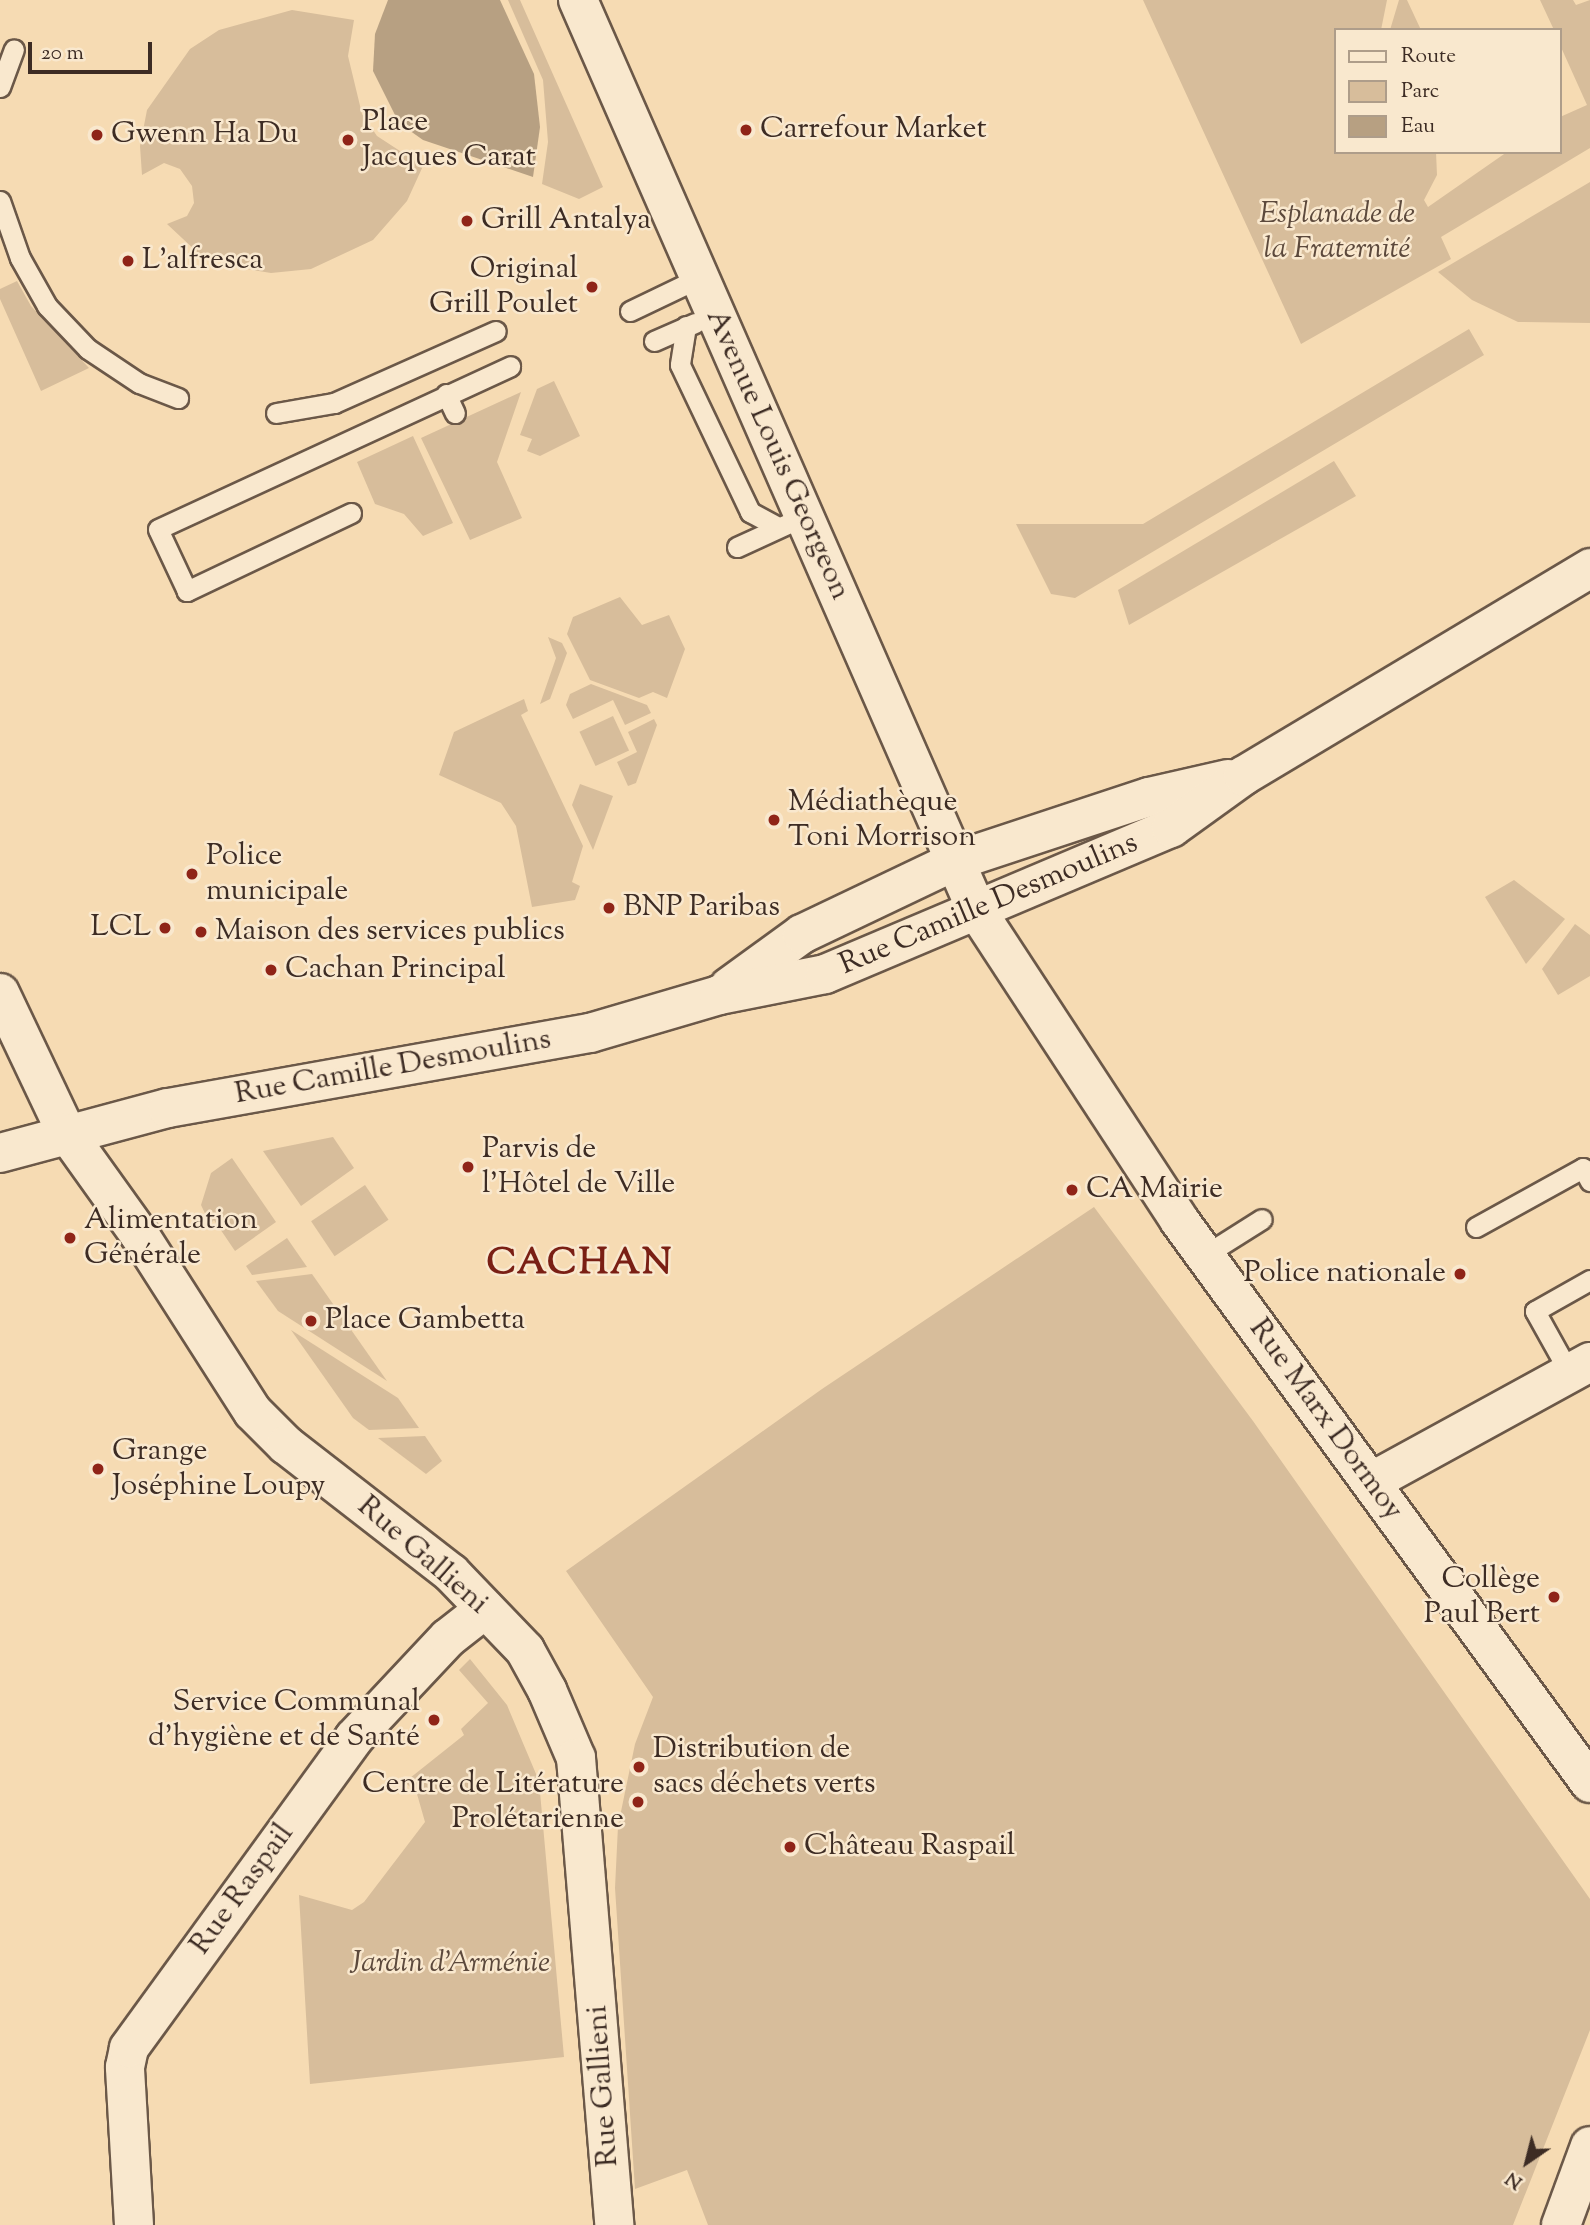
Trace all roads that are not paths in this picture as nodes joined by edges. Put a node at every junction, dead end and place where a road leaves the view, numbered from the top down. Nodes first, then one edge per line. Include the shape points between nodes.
1 (582, 1) edge
2 (14, 49) dead end
3 (0, 87) edge
4 (0, 201) edge
5 (699, 278) junction
6 (630, 311) dead end
7 (701, 320) junction
8 (496, 331) dead end
9 (654, 341) dead end
10 (510, 366) dead end
11 (446, 394) junction
12 (178, 398) dead end
13 (276, 413) dead end
14 (455, 413) dead end
15 (351, 513) dead end
16 (792, 522) junction
17 (737, 547) dead end
18 (1590, 568) edge
19 (1242, 776) junction
20 (956, 862) junction
21 (977, 911) junction
22 (0, 993) edge
23 (719, 995) junction
24 (66, 1132) junction
25 (0, 1153) edge
26 (1590, 1181) edge
27 (1262, 1219) dead end
28 (1476, 1227) dead end
29 (1205, 1255) junction
30 (1590, 1280) edge
31 (1580, 1368) edge
32 (1371, 1482) junction
33 (485, 1609) junction
34 (1590, 1783) edge
35 (1590, 2146) edge
36 (134, 2225) edge
37 (614, 2225) edge
38 (1561, 2225) edge

1 - 5 main road, Avenue Louis Georgeon
2 - 3 lane
4 - 12 lane via 20,258 47,306 88,349 139,383
5 - 6 lane
5 - 7 main road, Avenue Louis Georgeon
7 - 9 lane
7 - 16 main road, Avenue Louis Georgeon
7 - 16 lane via 680,365 750,512
8 - 13 lane via 334,403
10 - 11 lane
11 - 14 lane
11 - 15 lane via 158,529 187,591
16 - 17 lane
16 - 20 main road, Avenue Louis Georgeon
18 - 19 main road, Rue Camille Desmoulins
19 - 20 main road, Rue Camille Desmoulins via 1149,797
19 - 21 main road, Rue Camille Desmoulins via 1171,828
20 - 21 main road, Avenue Louis Georgeon
20 - 23 main road, Rue Camille Desmoulins via 802,934
21 - 23 main road, Rue Camille Desmoulins via 825,974
21 - 29 main road, Rue Marx Dormoy
22 - 24 main road, Rue Gallieni
23 - 24 main road, Rue Camille Desmoulins via 590,1032 168,1108
24 - 25 main road, Rue Camille Desmoulins
24 - 33 main road, Rue Gallieni via 139,1234 253,1412 286,1445 451,1573
26 - 28 lane via 1583,1168
27 - 29 lane
29 - 32 main road, Rue Marx Dormoy
30 - 31 lane via 1535,1311
31 - 32 main road
32 - 34 main road, Rue Marx Dormoy
33 - 36 main road, Rue Raspail via 449,1638 354,1738 129,2048 125,2067
33 - 37 main road, Rue Gallieni via 525,1650 576,1758
35 - 38 main road

